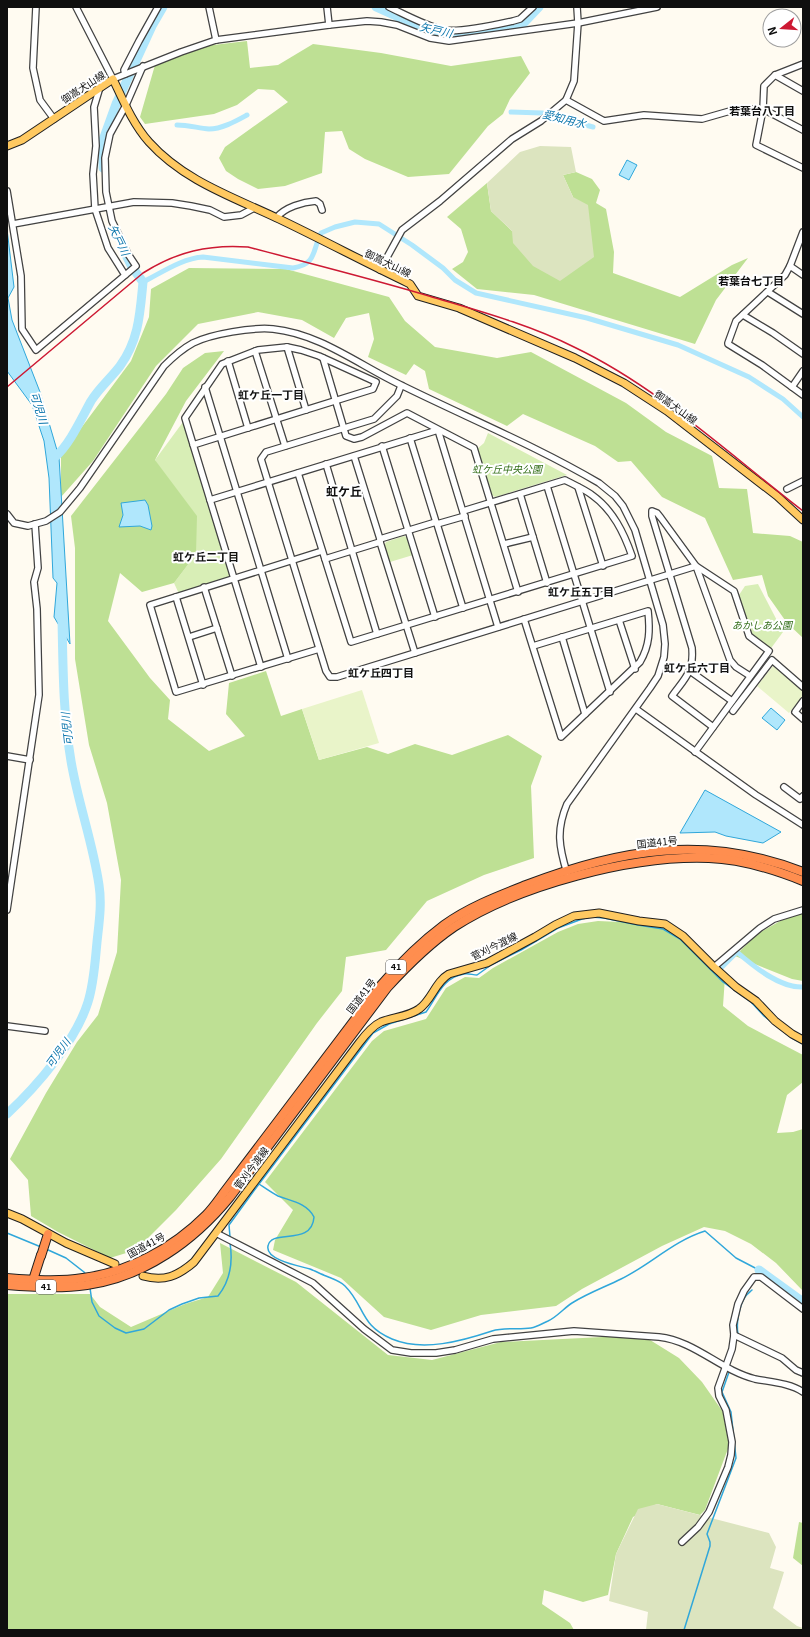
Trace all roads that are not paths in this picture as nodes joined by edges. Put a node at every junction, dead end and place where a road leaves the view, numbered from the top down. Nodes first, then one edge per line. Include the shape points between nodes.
1 (36, 7) edge
2 (76, 7) edge
3 (158, 7) edge
4 (209, 7) edge
5 (327, 7) edge
6 (389, 7) edge
7 (533, 7) edge
8 (577, 7) edge
9 (657, 7) edge
10 (578, 23) junction
11 (329, 25) junction
12 (216, 40) junction
13 (803, 64) edge
14 (143, 66) junction
15 (125, 74) junction
16 (775, 75) junction
17 (113, 79) junction
18 (100, 87) junction
19 (803, 91) edge
20 (566, 100) junction
21 (126, 105) junction
22 (763, 109) junction
23 (54, 118) junction
24 (803, 130) edge
25 (7, 146) edge
26 (803, 168) edge
27 (7, 191) edge
28 (109, 206) junction
29 (254, 208) junction
30 (96, 209) junction
31 (322, 210) dead end
32 (276, 218) junction
33 (13, 224) junction
34 (803, 232) edge
35 (802, 241) edge
36 (790, 266) junction
37 (380, 270) junction
38 (125, 275) junction
39 (803, 275) edge
40 (768, 292) junction
41 (803, 314) edge
42 (743, 315) junction
43 (287, 347) junction
44 (255, 351) junction
45 (803, 354) edge
46 (323, 358) junction
47 (228, 361) junction
48 (803, 371) edge
49 (402, 386) junction
50 (205, 387) junction
51 (792, 387) junction
52 (803, 395) edge
53 (336, 401) junction
54 (306, 410) junction
55 (277, 419) junction
56 (248, 428) junction
57 (344, 429) junction
58 (438, 430) junction
59 (221, 436) junction
60 (410, 438) junction
61 (193, 445) junction
62 (285, 446) junction
63 (382, 446) junction
64 (354, 456) junction
65 (326, 464) junction
66 (298, 473) junction
67 (803, 481) edge
68 (268, 482) junction
69 (547, 486) junction
70 (578, 487) junction
71 (787, 489) dead end
72 (238, 491) junction
73 (520, 494) junction
74 (210, 500) junction
75 (491, 503) junction
76 (7, 514) edge
77 (464, 514) junction
78 (803, 520) edge
79 (437, 523) junction
80 (36, 524) junction
81 (408, 530) junction
82 (533, 537) junction
83 (380, 540) junction
84 (504, 544) junction
85 (322, 551) junction
86 (353, 551) junction
87 (325, 559) junction
88 (292, 560) junction
89 (603, 566) junction
90 (696, 566) junction
91 (262, 569) junction
92 (575, 574) junction
93 (670, 574) junction
94 (234, 578) junction
95 (650, 580) junction
96 (547, 583) junction
97 (204, 587) junction
98 (518, 592) junction
99 (176, 597) junction
100 (490, 600) junction
101 (583, 600) junction
102 (463, 608) junction
103 (435, 617) junction
104 (524, 619) junction
105 (619, 620) junction
106 (407, 626) junction
107 (498, 626) junction
108 (217, 628) junction
109 (591, 628) junction
110 (377, 634) junction
111 (188, 637) junction
112 (562, 637) junction
113 (532, 646) junction
114 (319, 649) junction
115 (415, 653) junction
116 (288, 659) junction
117 (261, 667) junction
118 (635, 669) junction
119 (690, 671) junction
120 (232, 676) junction
121 (750, 676) junction
122 (203, 685) junction
123 (803, 687) edge
124 (610, 692) junction
125 (732, 701) junction
126 (803, 701) edge
127 (636, 709) junction
128 (733, 711) dead end
129 (585, 714) junction
130 (803, 719) edge
131 (713, 727) junction
132 (695, 752) junction
133 (7, 756) edge
134 (30, 760) junction
135 (784, 787) dead end
136 (803, 796) edge
137 (803, 825) edge
138 (566, 870) junction
139 (803, 872) edge
140 (569, 879) junction
141 (803, 881) edge
142 (7, 910) edge
143 (803, 910) edge
144 (714, 967) junction
145 (7, 1026) edge
146 (45, 1031) dead end
147 (803, 1040) edge
148 (7, 1213) edge
149 (216, 1233) junction
150 (48, 1234) junction
151 (115, 1264) dead end
152 (143, 1276) dead end
153 (7, 1278) edge
154 (33, 1280) junction
155 (96, 1280) junction
156 (83, 1282) junction
157 (7, 1285) edge
158 (803, 1309) edge
159 (734, 1336) junction
160 (726, 1367) junction
161 (803, 1373) edge
162 (803, 1392) edge
163 (682, 1542) dead end

1 - 23 street via 33,68 40,100
2 - 17 street
3 - 15 street via 124,70
4 - 12 street
5 - 11 street
6 - 7 street via 425,24 454,31 513,22
8 - 10 street
9 - 10 street
10 - 11 street via 449,41 430,38 398,25 381,22
10 - 20 street via 574,81
11 - 12 street
12 - 14 street
13 - 16 street
14 - 15 street
14 - 21 street
15 - 17 street
16 - 19 street
16 - 22 street via 764,86
17 - 18 main road, 御嵩犬山線
17 - 21 main road, 御嵩犬山線
18 - 23 main road, 御嵩犬山線
18 - 30 street via 94,107 96,146 93,174
20 - 22 street via 604,121 644,115 702,119 737,109
20 - 37 street via 512,140 402,230
21 - 28 street via 106,145 105,178
21 - 29 main road, 御嵩犬山線 via 149,142 164,156 203,185
22 - 24 street
22 - 26 street via 756,145
23 - 25 main road, 御嵩犬山線 via 17,143
27 - 33 street
28 - 29 street via 134,202 172,203 210,210 224,217 241,215
28 - 30 street
28 - 38 street via 117,233 136,266
29 - 32 main road, 御嵩犬山線
30 - 33 street
30 - 38 street via 108,248
31 - 32 street via 320,204 312,201 294,206
32 - 37 main road, 御嵩犬山線
33 - 38 street via 21,276 22,329 36,350
34 - 35 street
35 - 36 street
36 - 39 street
36 - 40 street via 785,276
37 - 78 main road, 御嵩犬山線 via 410,284 418,296 459,308 575,358 624,383 673,416 777,496
40 - 41 street
40 - 42 street
42 - 45 street
42 - 51 street via 736,321 728,344
43 - 44 street
43 - 46 street
43 - 54 street
44 - 47 street
44 - 55 street
46 - 53 street
46 - 53 street via 376,382 373,389
47 - 50 street via 222,364
47 - 56 street
48 - 51 street
49 - 57 street via 397,396 374,419
49 - 80 street via 320,342 274,329 260,328 216,335 194,343 180,351 164,366 80,488 60,512
49 - 95 street via 482,422 599,483 615,496 628,515
50 - 59 street
50 - 61 street via 185,418
51 - 52 street
53 - 54 street
53 - 57 street
54 - 55 street
55 - 56 street
55 - 62 street
56 - 59 street
57 - 58 street via 346,436 357,439 407,413
57 - 62 street
58 - 60 street
58 - 75 street via 474,448
58 - 77 street
59 - 61 street
59 - 72 street
60 - 63 street
60 - 79 street
61 - 74 street
62 - 68 street via 266,452 261,458
63 - 64 street
63 - 81 street
64 - 65 street
64 - 83 street
65 - 66 street
65 - 86 street
66 - 68 street
66 - 85 street
67 - 71 street
68 - 72 street
68 - 88 street
69 - 70 street via 565,480
69 - 73 street
69 - 92 street
70 - 89 street
70 - 89 street via 592,495 611,513 621,528 632,556
72 - 74 street
72 - 91 street
73 - 75 street
73 - 82 street
74 - 94 street
75 - 77 street
75 - 84 street
76 - 80 street via 14,523 22,526
77 - 79 street
77 - 100 street
79 - 81 street
79 - 102 street
80 - 134 street via 38,568 34,582 39,695
81 - 83 street
81 - 103 street
82 - 84 street
82 - 96 street
83 - 86 street
83 - 106 street
84 - 98 street
85 - 87 street
85 - 88 street
86 - 87 street
86 - 110 street
87 - 110 street via 351,642
88 - 91 street
88 - 114 street
89 - 92 street
90 - 93 street
90 - 93 street via 657,513 652,511
90 - 121 street via 730,660
90 - 121 street via 734,591 749,636 769,651
91 - 94 street
91 - 116 street
92 - 96 street
92 - 101 street
93 - 95 street
93 - 119 street via 692,648
94 - 97 street
94 - 117 street
95 - 101 street
95 - 127 street via 663,625 664,657 658,676
96 - 98 street
97 - 99 street
97 - 108 street
98 - 100 street
99 - 111 street
99 - 122 street via 150,605 176,692
100 - 102 street
100 - 107 street
101 - 104 street
101 - 109 street
102 - 103 street
103 - 106 street
104 - 107 street
104 - 113 street
105 - 109 street
105 - 118 street
105 - 118 street via 648,611 648,646
106 - 110 street
106 - 115 street
107 - 115 street
108 - 111 street
108 - 120 street
109 - 112 street
109 - 124 street
111 - 122 street
112 - 113 street
112 - 129 street
113 - 129 street via 561,737
114 - 115 street via 330,677
114 - 116 street
116 - 117 street
117 - 120 street
118 - 124 street
119 - 125 street
119 - 131 street via 672,696
120 - 122 street
121 - 125 street
123 - 128 street via 772,660
124 - 129 street
125 - 131 street
126 - 130 street via 795,712
127 - 132 street
127 - 138 street via 566,804 558,833
131 - 132 street
132 - 137 street
133 - 134 street
134 - 142 street
135 - 136 street via 800,799
138 - 139 highway, 国道41号 / 41 via 636,853 695,849 756,856
138 - 140 street
138 - 155 highway, 国道41号 / 41 via 482,903 424,941 400,963 381,986 206,1214 163,1249
140 - 141 highway, 国道41号 / 41 via 637,862 710,858 754,864
140 - 155 highway, 国道41号 / 41 via 472,916 419,955 387,988 230,1197 206,1224 155,1261 136,1270
143 - 144 street via 774,919
144 - 147 main road, 菅刈今渡線 via 756,1001 775,1021
144 - 149 main road, 菅刈今渡線 via 683,936 665,924 599,913 564,920 486,963 449,974 418,1010 380,1022 366,1033
145 - 146 street
148 - 150 main road
149 - 152 main road, 菅刈今渡線 via 194,1262 176,1275 162,1279
149 - 160 street via 314,1283 364,1329 392,1350 436,1353 493,1338 580,1332 669,1338 684,1343
150 - 151 main road
150 - 154 highway
153 - 154 highway, 国道41号 / 41
154 - 156 highway, 国道41号 / 41
155 - 156 highway, 国道41号 / 41
156 - 157 highway, 国道41号 / 41 via 59,1287
158 - 159 street via 761,1278 754,1277 738,1304 733,1325
159 - 160 street
159 - 161 street via 782,1358
160 - 162 street via 749,1377 792,1386
160 - 163 street via 718,1388 729,1424 732,1455 709,1512

